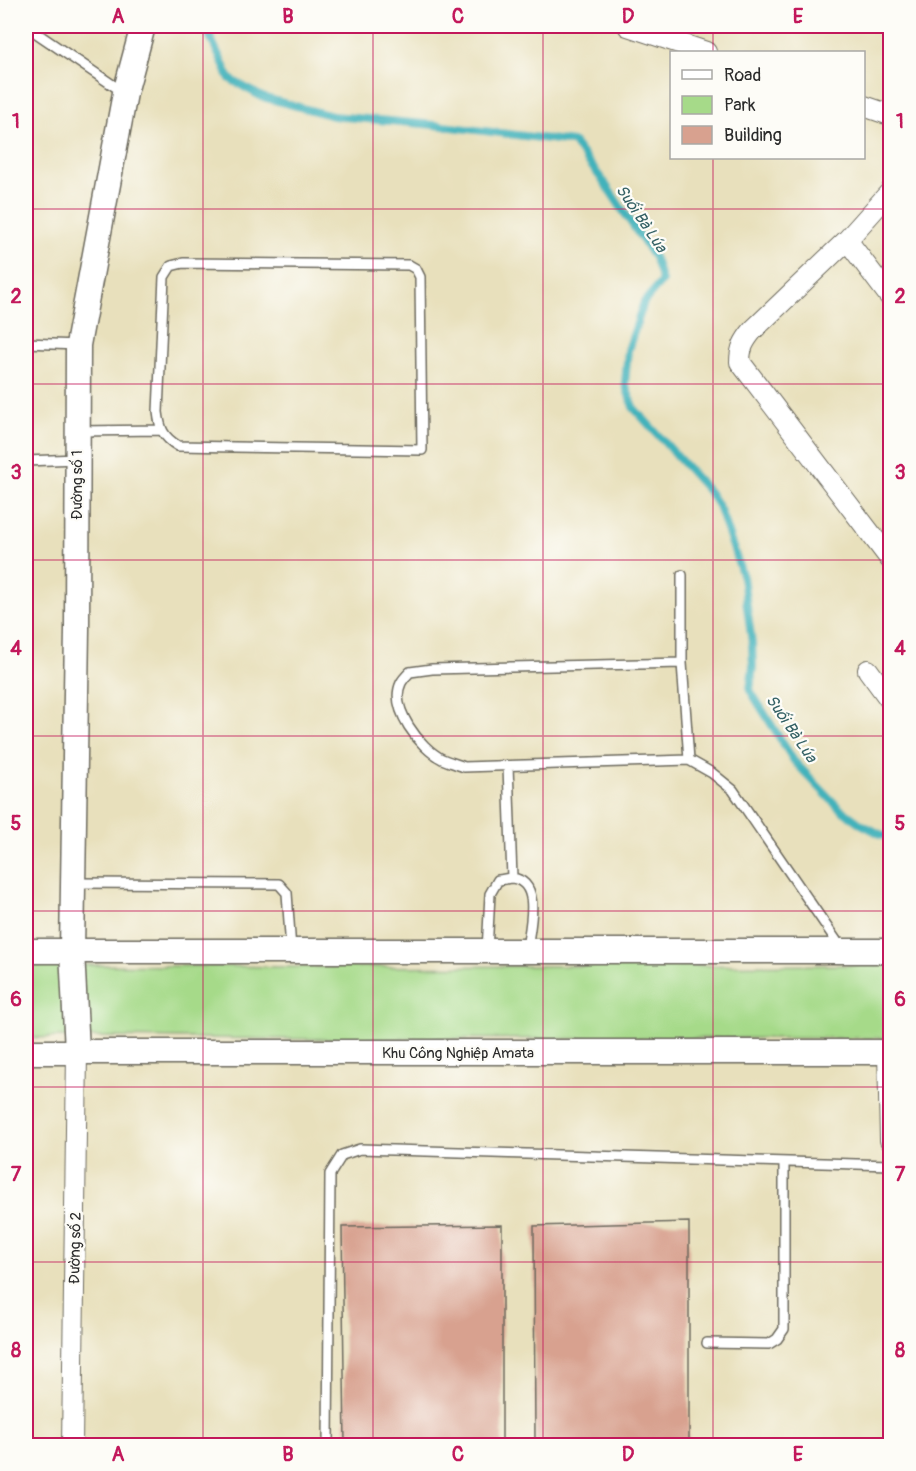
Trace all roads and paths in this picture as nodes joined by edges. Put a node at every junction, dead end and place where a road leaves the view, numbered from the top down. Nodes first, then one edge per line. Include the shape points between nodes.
1 (26, 26) edge
2 (143, 26) edge
3 (628, 26) edge
4 (703, 51) edge
5 (125, 93) junction
6 (865, 106) edge
7 (891, 115) edge
8 (891, 192) edge
9 (847, 240) junction
10 (891, 297) edge
11 (26, 343) edge
12 (78, 345) junction
13 (161, 430) junction
14 (78, 431) junction
15 (78, 459) junction
16 (26, 461) edge
17 (891, 559) edge
18 (682, 575) dead end
19 (682, 663) junction
20 (868, 670) dead end
21 (891, 700) edge
22 (689, 760) junction
23 (508, 766) junction
24 (512, 878) junction
25 (73, 883) junction
26 (26, 951) edge
27 (72, 951) junction
28 (844, 951) junction
29 (891, 951) edge
30 (487, 952) junction
31 (527, 952) junction
32 (291, 953) junction
33 (77, 1051) junction
34 (26, 1052) edge
35 (889, 1052) edge
36 (891, 1140) edge
37 (784, 1162) junction
38 (891, 1166) edge
39 (707, 1343) dead end
40 (72, 1446) edge
41 (328, 1446) edge

1 - 5 lane
2 - 5 street, Đường số 1
3 - 4 street
5 - 12 street, Đường số 1
6 - 7 street
8 - 9 street
9 - 10 street
9 - 17 street via 753,330 743,343 740,362
11 - 12 lane
12 - 14 street, Đường số 1
13 - 13 lane via 158,412 164,277 171,266 183,263 416,268 420,277 422,450 178,446
13 - 14 lane
14 - 15 street, Đường số 1
15 - 16 lane
15 - 25 street, Đường số 1
18 - 19 lane
19 - 22 lane
19 - 23 lane via 410,672 399,691 402,714 428,750 464,767
20 - 21 street
22 - 23 lane
22 - 28 lane via 733,789
23 - 24 lane
24 - 30 lane via 498,880 490,894
24 - 31 lane via 531,893
25 - 27 street, Đường số 1
25 - 32 lane via 279,884 287,892
26 - 27 street
27 - 32 street
27 - 33 street, Đường số 1
28 - 29 street
28 - 31 street
30 - 31 street
30 - 32 street
33 - 34 street, Khu Công Nghiệp Amata
33 - 35 street, Khu Công Nghiệp Amata
33 - 40 street, Đường số 2
35 - 36 street
37 - 38 lane
37 - 39 lane via 784,1329 769,1344
37 - 41 lane via 360,1149 342,1155 330,1174

